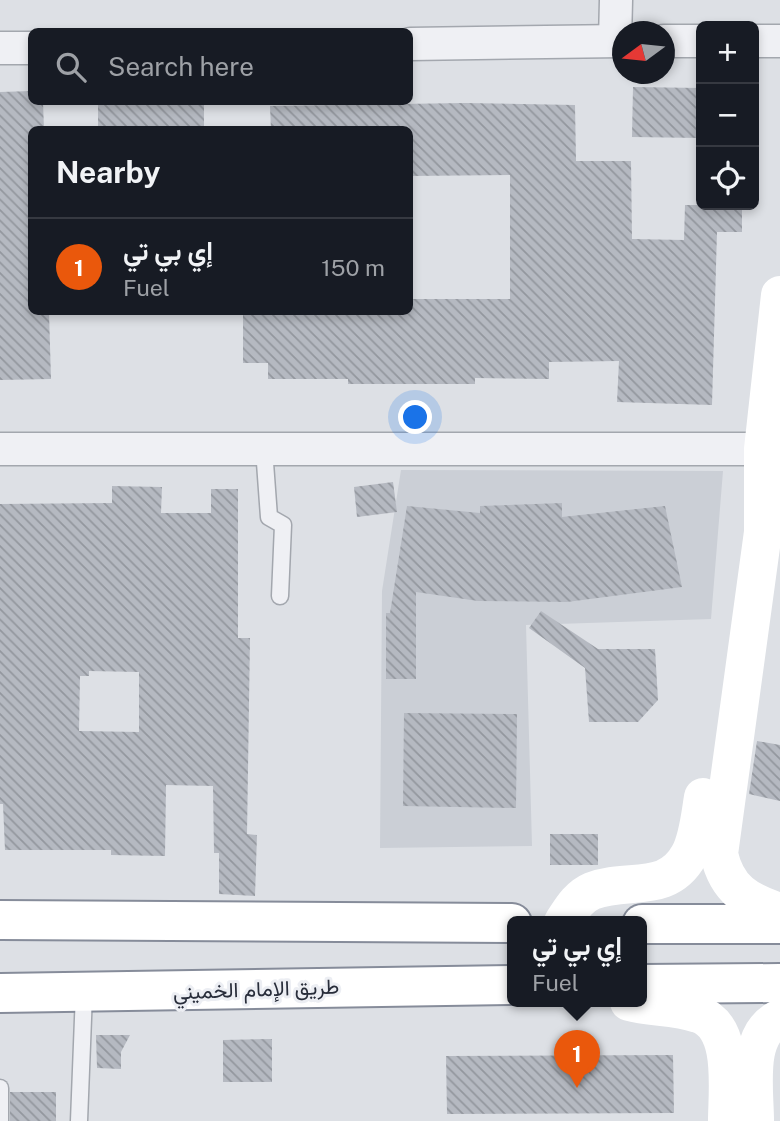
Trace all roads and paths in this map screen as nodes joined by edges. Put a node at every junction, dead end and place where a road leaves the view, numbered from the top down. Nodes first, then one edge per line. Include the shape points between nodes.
1 (616, 0) edge
2 (618, 21) edge
3 (612, 41) edge
4 (675, 41) edge
5 (696, 41) edge
6 (759, 41) edge
7 (780, 41) edge
8 (413, 44) edge
9 (0, 48) edge
10 (28, 48) edge
11 (780, 295) edge
12 (0, 449) edge
13 (264, 449) junction
14 (763, 451) junction
15 (280, 596) dead end
16 (705, 854) junction
17 (780, 912) edge
18 (566, 916) edge
19 (0, 920) edge
20 (507, 923) edge
21 (647, 924) edge
22 (780, 924) edge
23 (647, 984) edge
24 (780, 984) edge
25 (507, 985) edge
26 (0, 993) edge
27 (84, 993) junction
28 (647, 1005) edge
29 (780, 1018) edge
30 (0, 1088) edge
31 (0, 1121) edge
32 (79, 1121) edge
33 (727, 1121) edge
34 (755, 1121) edge

1 - 2 street
3 - 8 street
4 - 5 street
6 - 7 street
9 - 10 street
11 - 14 main road
12 - 13 street
13 - 14 street
13 - 15 lane via 269,517 283,525
14 - 16 main road via 751,503
16 - 17 main road via 747,900
16 - 18 main road via 655,883 593,891 575,902
19 - 20 main road
21 - 22 main road
23 - 24 main road
25 - 27 main road, طريق الإمام الخميني
26 - 27 main road, طريق الإمام الخميني
27 - 32 lane
28 - 33 main road via 710,1020 725,1049
29 - 34 main road via 759,1038
30 - 31 lane

